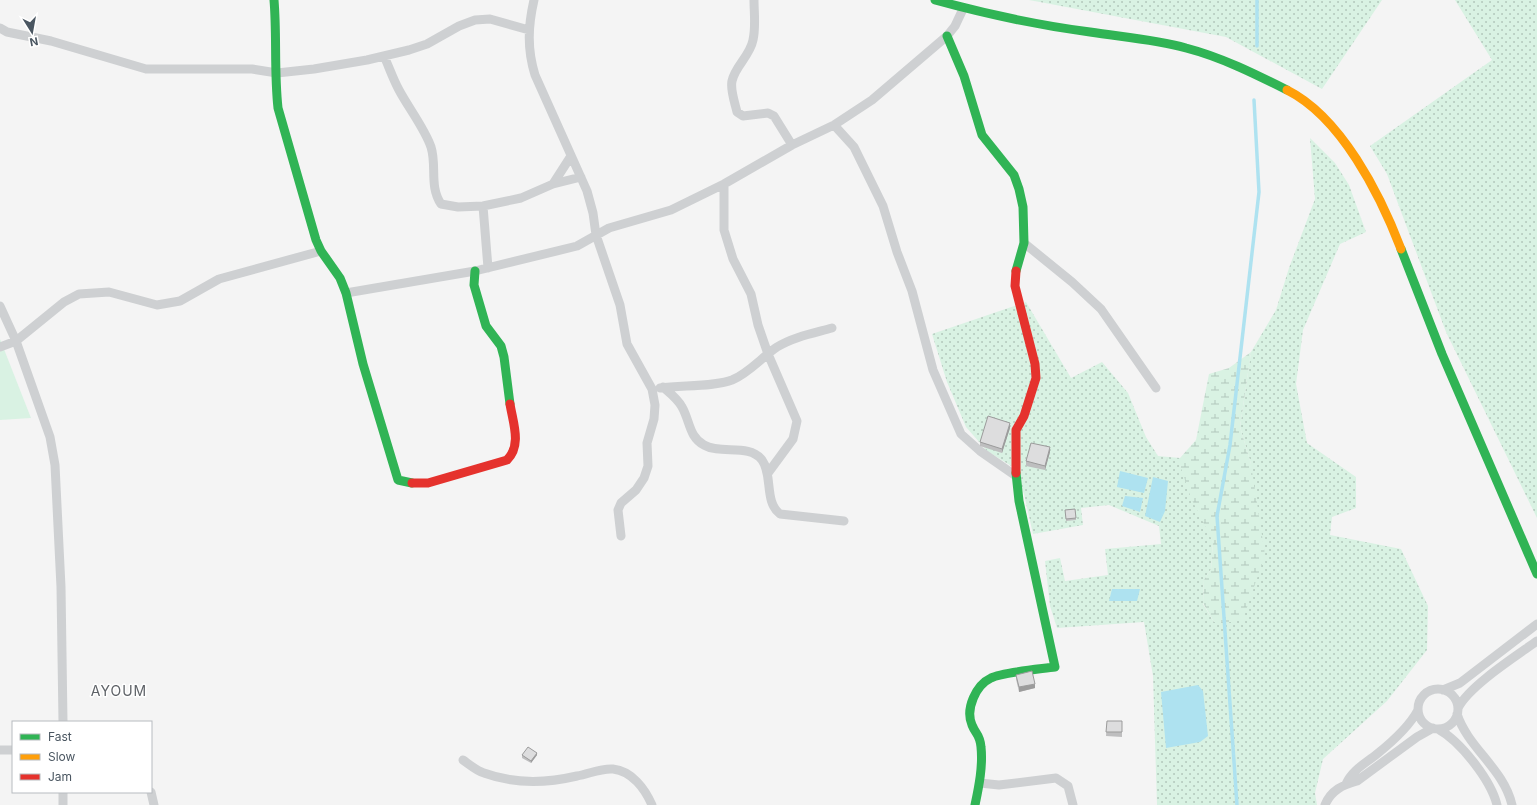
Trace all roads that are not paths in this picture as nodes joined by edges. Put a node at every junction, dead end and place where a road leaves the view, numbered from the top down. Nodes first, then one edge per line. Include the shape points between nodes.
1 (274, 0) edge
2 (534, 0) edge
3 (754, 0) edge
4 (935, 0) edge
5 (964, 9) junction
6 (0, 28) edge
7 (529, 30) junction
8 (947, 36) junction
9 (384, 56) junction
10 (277, 73) junction
11 (834, 125) junction
12 (792, 145) junction
13 (571, 156) junction
14 (581, 177) junction
15 (553, 184) junction
16 (724, 184) junction
17 (483, 206) junction
18 (596, 235) junction
19 (1024, 243) junction
20 (321, 251) junction
21 (488, 268) junction
22 (475, 271) junction
23 (346, 293) junction
24 (0, 306) edge
25 (832, 328) dead end
26 (16, 341) junction
27 (0, 347) edge
28 (768, 354) junction
29 (663, 388) junction
30 (1156, 388) dead end
31 (652, 389) junction
32 (768, 473) junction
33 (1016, 476) junction
34 (844, 521) dead end
35 (621, 536) dead end
36 (1537, 574) edge
37 (1537, 624) edge
38 (1537, 640) edge
39 (1443, 690) junction
40 (1418, 710) junction
41 (1458, 711) junction
42 (63, 721) edge
43 (1435, 729) junction
44 (0, 750) edge
45 (12, 750) edge
46 (463, 760) dead end
47 (1492, 765) junction
48 (1481, 774) junction
49 (980, 783) junction
50 (1346, 784) junction
51 (63, 793) edge
52 (151, 793) edge
53 (63, 805) edge
54 (154, 805) edge
55 (652, 805) edge
56 (974, 805) edge
57 (1073, 805) edge
58 (1324, 805) edge
59 (1497, 805) edge
60 (1512, 805) edge

1 - 10 street
2 - 7 street
3 - 12 street via 753,42 731,82 737,112 743,116 768,113 774,116
4 - 5 street
5 - 8 street
5 - 36 street via 1187,48 1251,71 1290,91 1334,128 1351,150 1373,188 1398,240 1442,354
6 - 10 street via 6,32 51,41 146,69 252,69
7 - 9 street via 490,19 475,20 427,44
7 - 13 street via 528,47 535,75
8 - 11 street via 872,100
8 - 19 street via 964,76 982,135 1014,175 1020,189
9 - 10 street
9 - 17 street via 398,89 431,145 437,198 441,204 458,207
10 - 20 street via 276,91 282,126
11 - 12 street
11 - 33 street via 854,147 883,206 896,252 912,291 933,370 961,434
12 - 16 street
13 - 14 street
13 - 15 street
14 - 15 street
14 - 18 street via 593,213
15 - 17 street via 521,198
16 - 18 street via 671,210 609,228
16 - 28 street via 724,230 733,259 751,294
17 - 21 street
18 - 21 street via 577,246
18 - 31 street via 617,295 627,344
19 - 30 street via 1101,309
19 - 33 street via 1015,276 1015,286 1035,364 1036,378 1024,416 1016,430
20 - 23 street via 335,268
20 - 26 street via 219,279 180,301 157,305 109,292 79,294 64,302
21 - 22 street
22 - 23 street
22 - 23 street via 474,285 486,326 501,346 504,357 516,444 513,454 507,460 428,483 415,484 398,480 363,364
24 - 26 street
25 - 28 street via 795,339 778,346
26 - 27 street
26 - 42 street via 50,438 55,465 61,587
28 - 29 street via 734,379 718,384 675,385
28 - 32 street via 797,421 793,439
29 - 31 street
29 - 32 street via 682,405 690,431 696,440 705,446 720,450 752,453 761,460
31 - 35 street via 655,405 647,443 648,466 636,490 618,510
32 - 34 street via 772,503 780,514
33 - 49 street via 1020,508 1055,667 992,677 982,684 973,699 969,715 972,726 979,735
37 - 39 street via 1460,683
38 - 41 street via 1476,687 1464,698
39 - 40 street via 1437,689 1426,694
39 - 41 street via 1454,697
40 - 43 street via 1423,722
40 - 50 street via 1401,733 1351,774
41 - 43 street via 1450,724
41 - 47 street via 1464,730
43 - 48 street via 1453,739
43 - 50 street via 1417,737 1358,782
44 - 45 street
46 - 55 street via 482,773 503,779 525,781 551,781 615,769 630,775
47 - 48 street
47 - 60 street via 1505,785
48 - 59 street
49 - 56 street
49 - 57 street via 999,785 1056,778 1068,786
50 - 58 street via 1337,789
51 - 53 street
52 - 54 street

